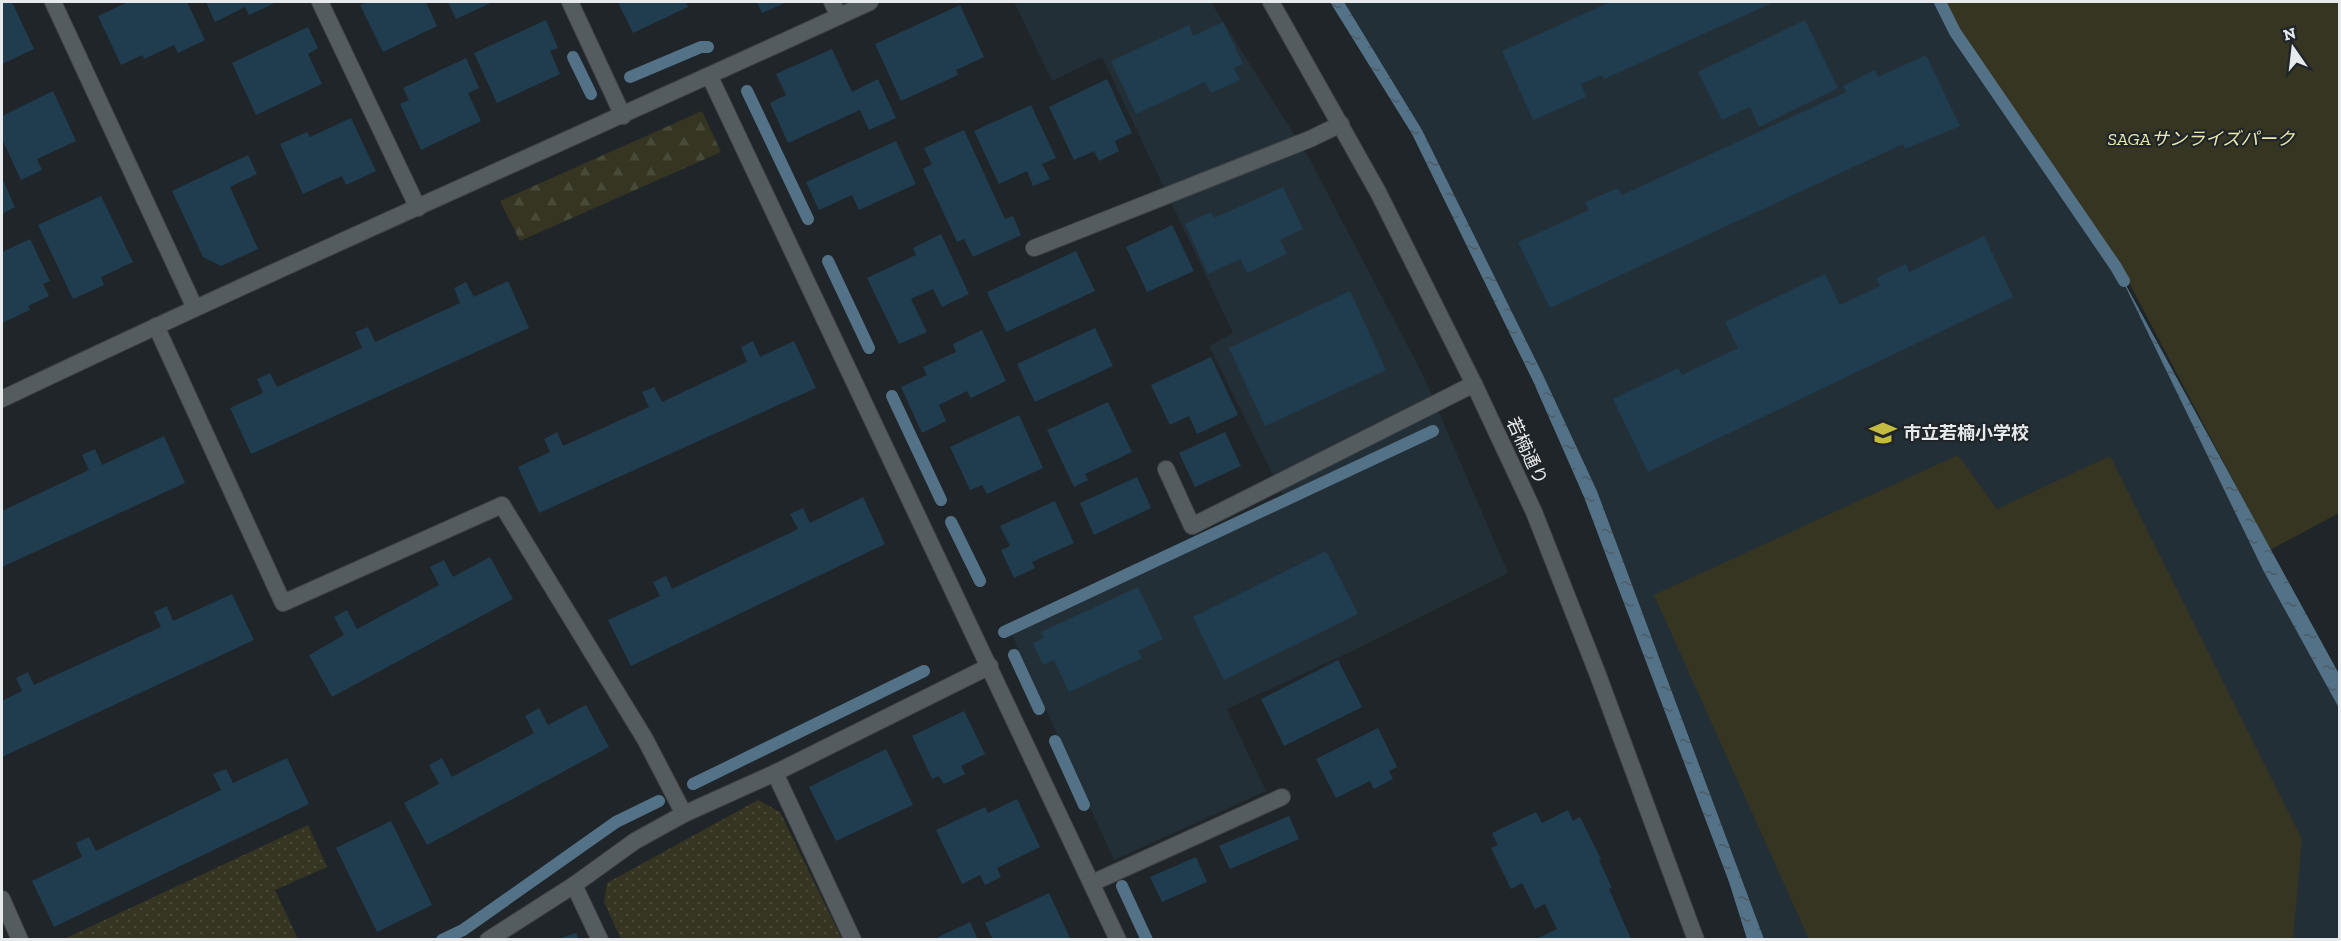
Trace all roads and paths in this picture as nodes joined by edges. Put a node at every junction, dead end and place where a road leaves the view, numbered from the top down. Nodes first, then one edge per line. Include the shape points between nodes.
1 (54, 2) edge
2 (320, 2) edge
3 (570, 2) edge
4 (870, 2) edge
5 (1271, 2) edge
6 (835, 9) edge
7 (710, 77) junction
8 (623, 116) junction
9 (1341, 124) junction
10 (418, 208) junction
11 (1034, 248) dead end
12 (195, 308) junction
13 (156, 326) junction
14 (1474, 384) junction
15 (3, 395) edge
16 (1166, 470) dead end
17 (990, 666) junction
18 (775, 773) junction
19 (1282, 797) dead end
20 (684, 814) junction
21 (1092, 883) junction
22 (574, 885) junction
23 (2, 899) edge
24 (20, 939) edge
25 (488, 939) edge
26 (600, 939) edge
27 (853, 939) edge
28 (1118, 939) edge
29 (1696, 939) edge

1 - 12 street
2 - 10 street
3 - 8 street
4 - 6 street
5 - 9 street, 若楠通り
6 - 7 street
7 - 8 street
7 - 17 street
8 - 10 street
9 - 11 street
9 - 14 street, 若楠通り
10 - 12 street
12 - 13 street
13 - 15 street
13 - 20 street via 283,603 502,505 645,739
14 - 16 street via 1192,526
14 - 29 street, 若楠通り via 1534,512
17 - 18 street
17 - 21 street
18 - 20 street
18 - 27 street
19 - 21 street
20 - 22 street via 635,841
21 - 28 street
22 - 25 street
22 - 26 street
23 - 24 street

